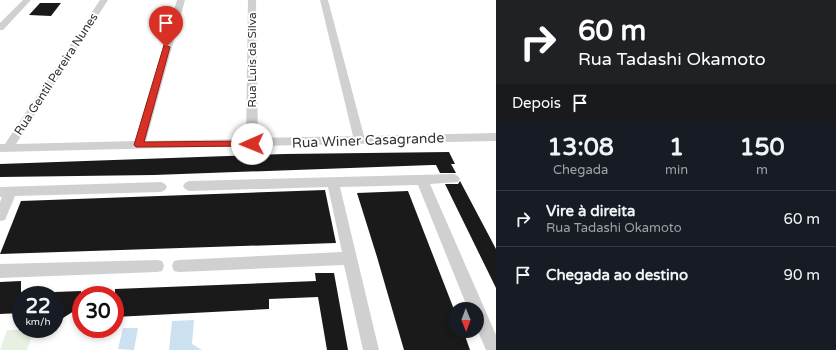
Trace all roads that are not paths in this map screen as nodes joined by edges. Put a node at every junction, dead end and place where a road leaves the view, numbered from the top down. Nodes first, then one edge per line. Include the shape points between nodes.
1 (27, 0) edge
2 (104, 0) edge
3 (181, 0) edge
4 (252, 0) edge
5 (324, 0) edge
6 (0, 28) edge
7 (496, 137) edge
8 (359, 140) junction
9 (252, 144) junction
10 (139, 145) junction
11 (4, 148) edge
12 (454, 179) dead end
13 (422, 180) junction
14 (333, 183) junction
15 (189, 186) dead end
16 (161, 187) dead end
17 (5, 191) edge
18 (0, 216) edge
19 (350, 258) junction
20 (157, 266) dead end
21 (179, 266) dead end
22 (0, 271) edge
23 (474, 302) edge
24 (484, 326) edge
25 (371, 350) edge
26 (494, 350) edge

1 - 6 street
2 - 11 street, Rua Gentil Pereira Nunes
3 - 10 street
4 - 9 street, Rua Luís da Silva
5 - 8 street
7 - 8 street, Rua Winer Casagrande
8 - 9 street, Rua Winer Casagrande
9 - 10 street, Rua Winer Casagrande
10 - 11 street, Rua Winer Casagrande
12 - 13 street
13 - 14 street
13 - 23 street
14 - 15 street
14 - 19 street
16 - 17 street
17 - 18 street
19 - 21 street
19 - 25 street
20 - 22 street
24 - 26 street

